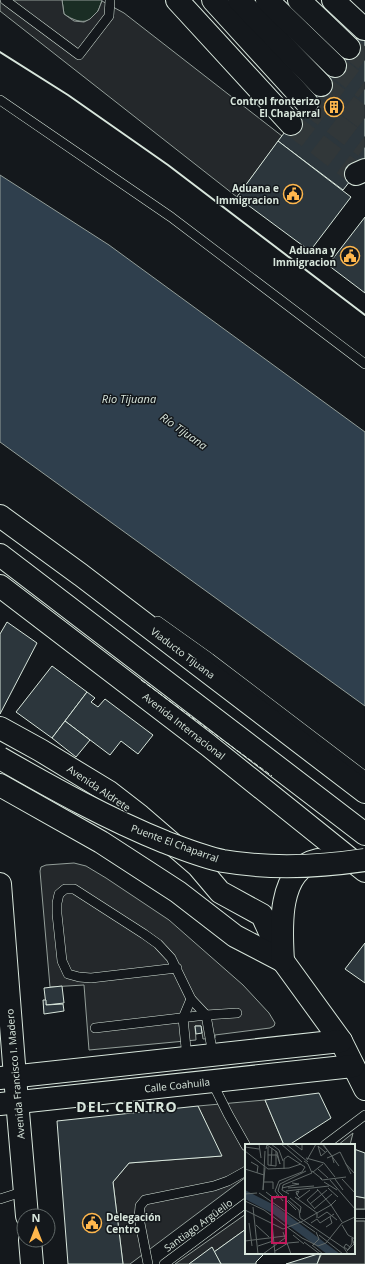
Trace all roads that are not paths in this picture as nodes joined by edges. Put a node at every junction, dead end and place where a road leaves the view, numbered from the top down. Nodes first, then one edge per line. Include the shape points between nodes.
1 (5, 0) edge
2 (110, 0) edge
3 (177, 0) edge
4 (196, 0) edge
5 (213, 0) edge
6 (227, 0) edge
7 (239, 0) edge
8 (251, 0) edge
9 (267, 0) edge
10 (283, 0) edge
11 (299, 0) edge
12 (316, 0) edge
13 (333, 0) edge
14 (350, 0) edge
15 (331, 70) edge
16 (0, 100) edge
17 (365, 364) edge
18 (0, 506) edge
19 (0, 516) edge
20 (0, 532) edge
21 (0, 555) edge
22 (0, 586) edge
23 (114, 589) dead end
24 (153, 617) dead end
25 (0, 728) edge
26 (0, 758) edge
27 (365, 776) edge
28 (0, 785) edge
29 (365, 792) edge
30 (365, 806) edge
31 (365, 834) edge
32 (356, 858) edge
33 (365, 871) edge
34 (0, 884) edge
35 (283, 961) junction
36 (177, 968) junction
37 (191, 999) junction
38 (237, 1013) dead end
39 (206, 1015) junction
40 (184, 1018) junction
41 (94, 1028) dead end
42 (341, 1041) junction
43 (213, 1055) junction
44 (187, 1058) junction
45 (354, 1066) junction
46 (7, 1078) edge
47 (212, 1081) junction
48 (365, 1089) edge
49 (9, 1103) edge
50 (365, 1115) edge
51 (245, 1144) edge
52 (326, 1144) edge
53 (245, 1172) edge
54 (25, 1190) junction
55 (0, 1200) edge
56 (245, 1204) edge
57 (27, 1208) edge
58 (31, 1248) edge
59 (32, 1264) edge
60 (148, 1264) edge
61 (164, 1264) edge

1 - 2 lane via 79,55 109,16
3 - 15 main road
4 - 15 main road
5 - 15 main road
6 - 15 main road
7 - 15 main road
8 - 15 main road
9 - 15 main road
10 - 15 main road
11 - 15 main road
12 - 15 main road
13 - 15 main road
14 - 15 main road
16 - 17 lane via 170,217
18 - 23 lane
19 - 29 main road, Viaducto Tijuana
20 - 30 main road, Viaducto Tijuana
21 - 31 main road
22 - 32 main road, Avenida Internacional
24 - 27 lane
25 - 35 main road, Avenida Aldrete via 109,792 198,866 220,892 262,915
26 - 32 main road, Puente El Chaparral, bridge via 134,829 222,861 297,867
28 - 35 main road, Avenida Aldrete via 101,842 178,892 235,936
32 - 33 main road, Avenida Internacional
32 - 35 main road via 325,858 310,862 299,871 288,889 284,903 281,928
34 - 46 main road, Avenida Francisco I. Madero
35 - 42 main road, Avenida Aldrete
36 - 36 lane via 91,978 68,974 62,961 56,914 59,894 65,889 74,889 158,944
36 - 37 lane
37 - 39 lane
37 - 40 lane
38 - 39 lane
39 - 40 lane
39 - 43 lane
40 - 41 lane
40 - 44 lane
42 - 43 main road
42 - 45 main road, Avenida Aldrete
43 - 44 main road
44 - 46 main road
45 - 47 main road, Calle Coahuila
45 - 48 main road, Avenida Aldrete
46 - 49 main road, Avenida Francisco I. Madero
47 - 49 main road, Calle Coahuila
47 - 51 lane
49 - 54 main road, Avenida Francisco I. Madero
50 - 52 lane
53 - 60 lane via 214,1186 145,1200 140,1206 139,1218
54 - 55 lane
54 - 57 main road, Avenida Francisco I. Madero
56 - 61 lane, Santiago Argüello
58 - 59 main road

